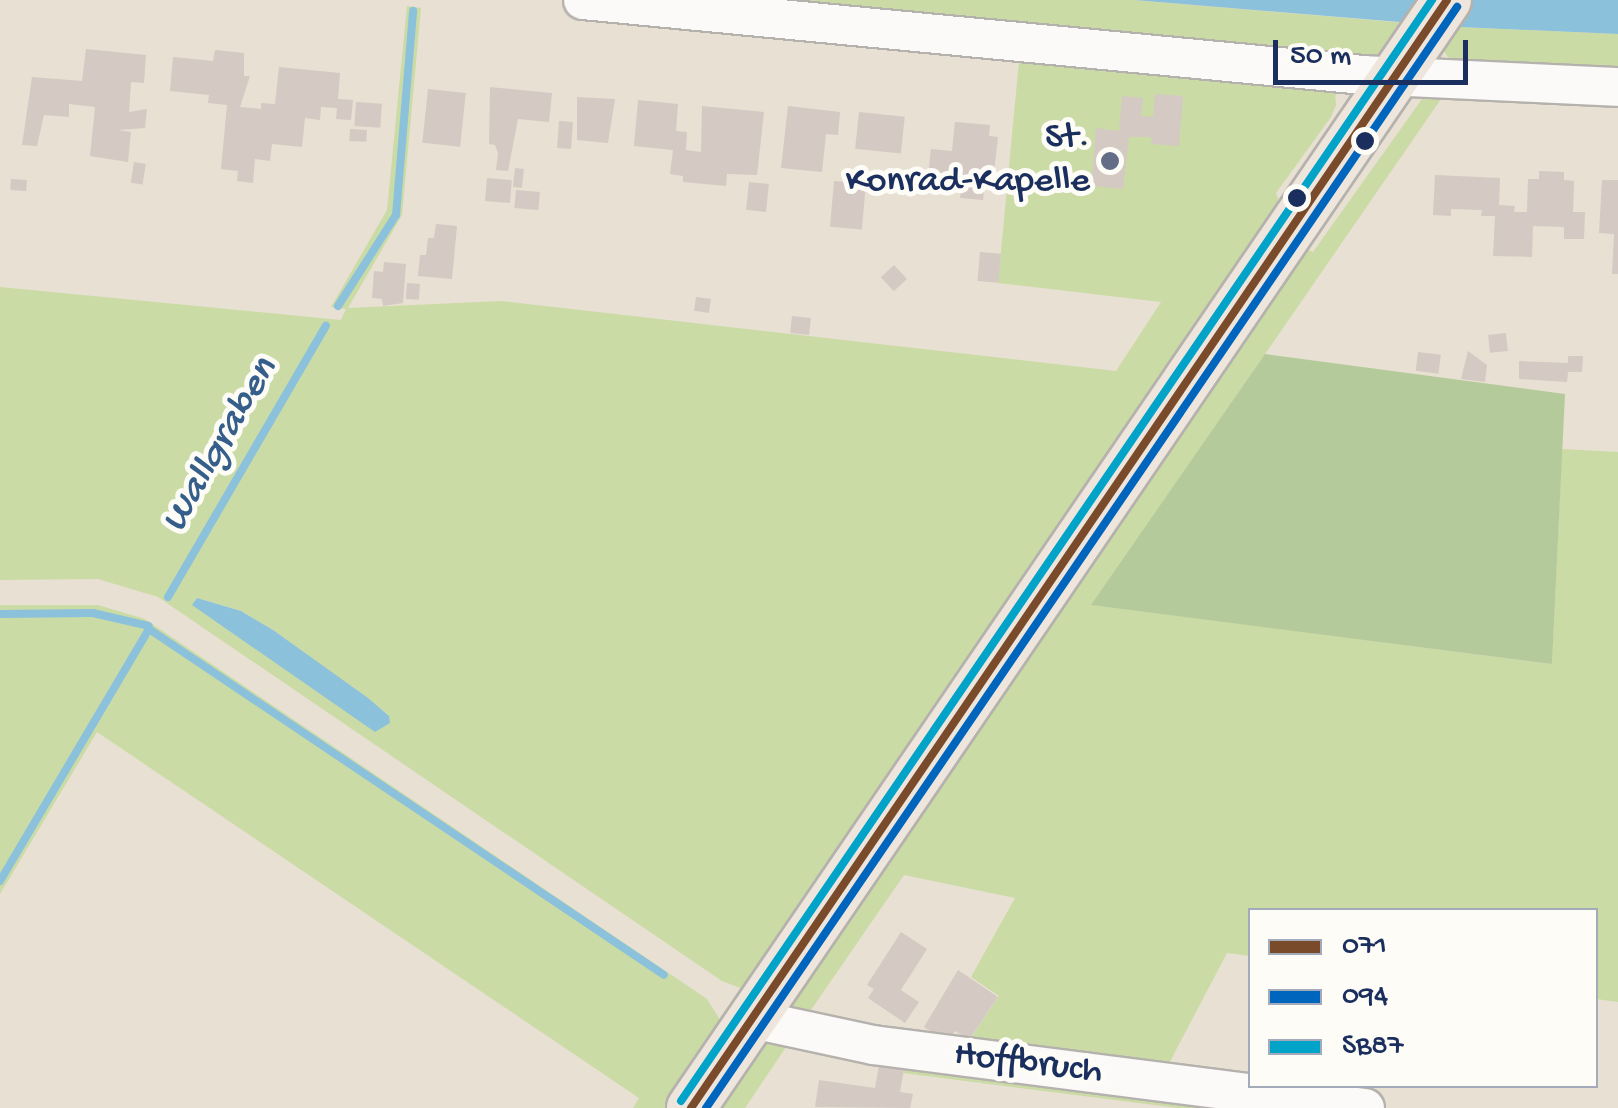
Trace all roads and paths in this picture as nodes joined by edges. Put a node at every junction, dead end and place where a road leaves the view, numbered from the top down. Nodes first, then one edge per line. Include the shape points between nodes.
1 (583, 0) edge
2 (1447, 0) edge
3 (1394, 78) junction
4 (1618, 86) edge
5 (752, 1018) junction
6 (691, 1108) edge
7 (1365, 1108) edge

1 - 3 street
2 - 3 main road
3 - 4 street
3 - 5 main road
5 - 6 main road
5 - 7 street, Hoffbruch via 873,1045

